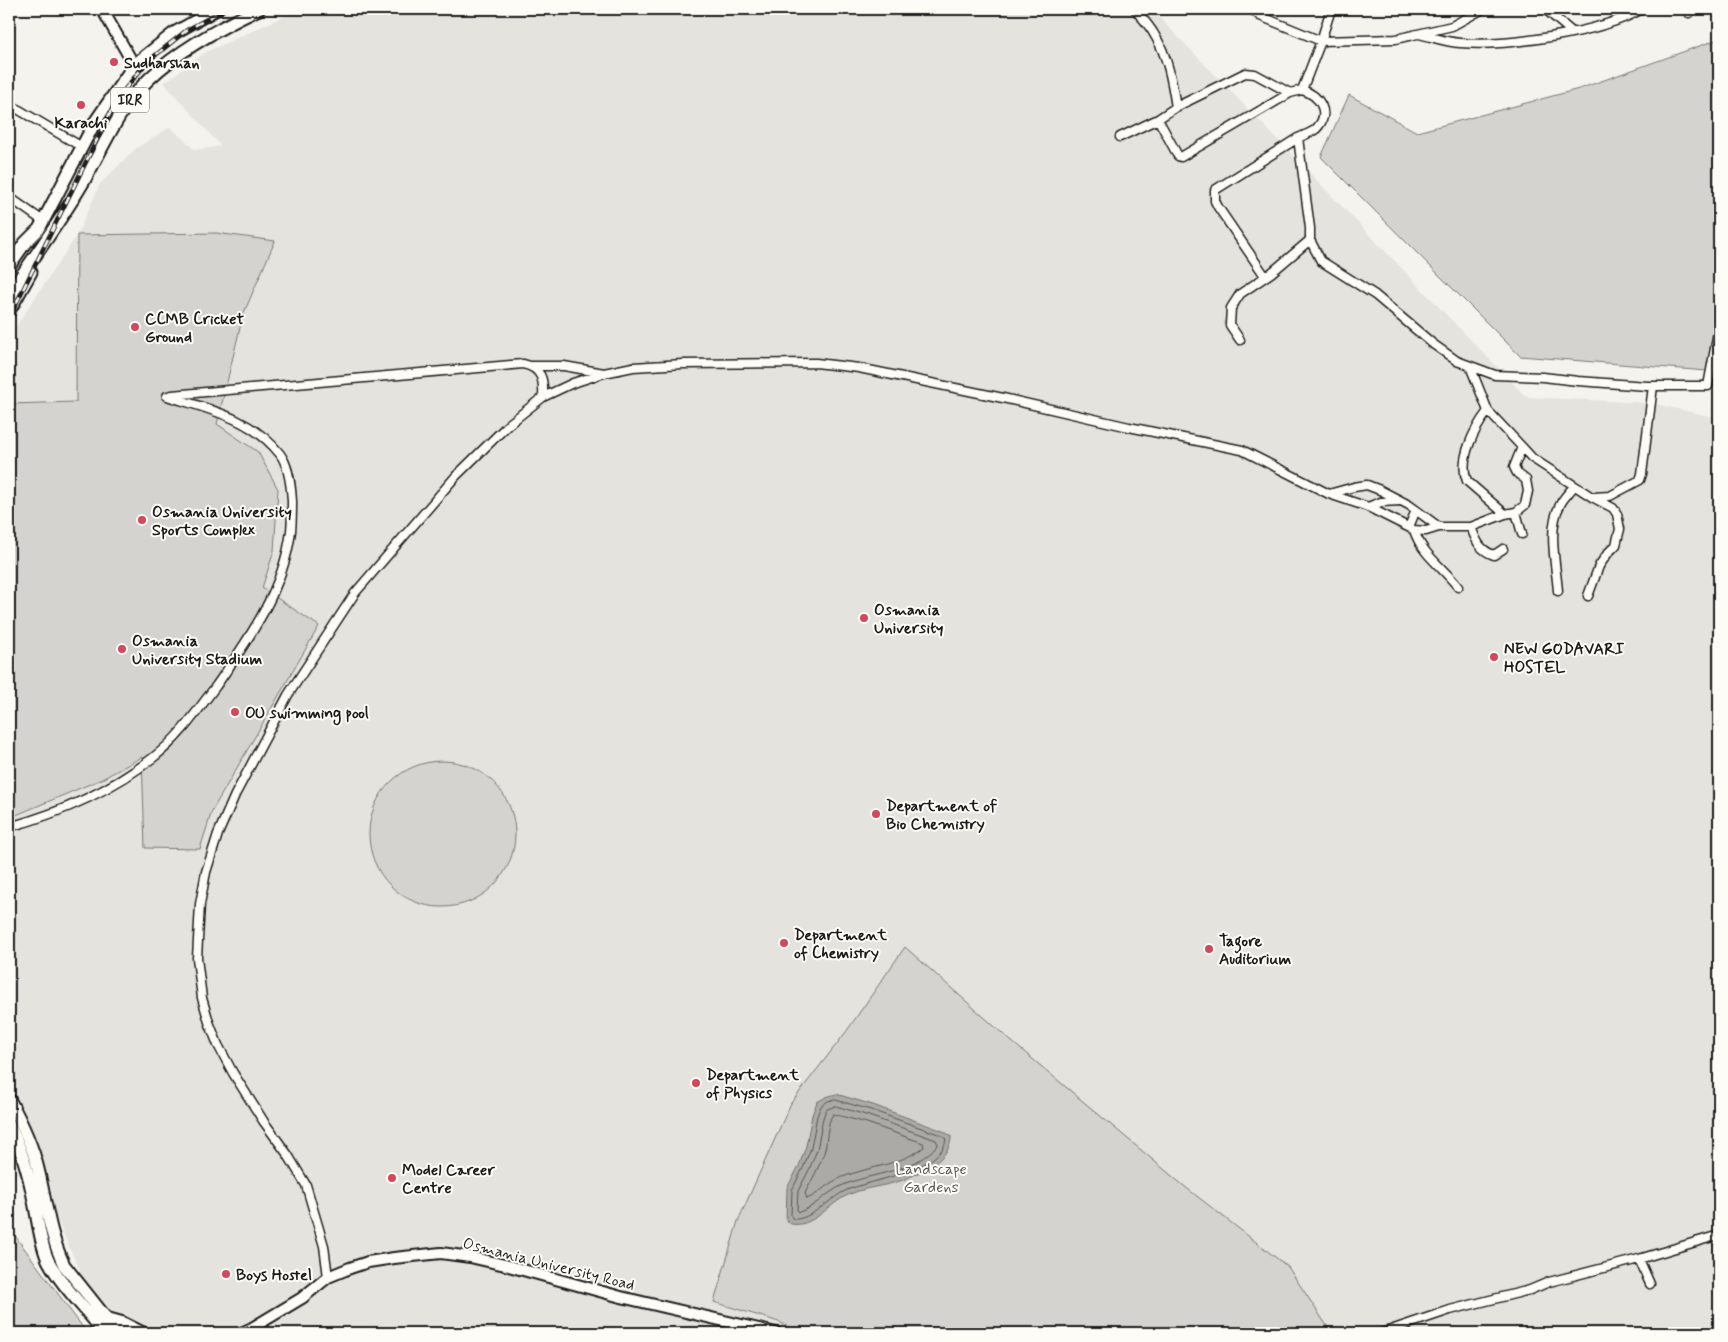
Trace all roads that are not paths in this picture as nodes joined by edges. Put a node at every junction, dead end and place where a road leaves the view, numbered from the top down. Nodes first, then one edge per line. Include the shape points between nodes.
1 (102, 9) edge
2 (217, 9) edge
3 (1135, 9) edge
4 (1251, 9) edge
5 (1331, 9) edge
6 (1483, 9) edge
7 (1545, 9) edge
8 (253, 10) edge
9 (1640, 10) edge
10 (1572, 32) junction
11 (1417, 34) junction
12 (1321, 41) junction
13 (134, 65) junction
14 (1302, 90) junction
15 (1290, 94) junction
16 (9, 104) edge
17 (1176, 107) junction
18 (1158, 119) junction
19 (1120, 137) dead end
20 (1298, 138) junction
21 (82, 147) junction
22 (9, 197) edge
23 (43, 229) junction
24 (1310, 240) junction
25 (28, 259) junction
26 (9, 266) edge
27 (1266, 276) junction
28 (9, 281) edge
29 (9, 294) edge
30 (9, 310) edge
31 (1719, 327) edge
32 (1240, 340) dead end
33 (532, 366) junction
34 (1470, 366) junction
35 (604, 373) junction
36 (1653, 386) junction
37 (543, 397) junction
38 (1488, 411) junction
39 (1522, 447) junction
40 (1574, 486) junction
41 (1329, 494) junction
42 (1592, 498) junction
43 (1401, 501) junction
44 (1368, 507) junction
45 (1416, 510) junction
46 (1516, 512) junction
47 (1505, 514) junction
48 (1439, 527) junction
49 (1470, 527) junction
50 (1412, 528) junction
51 (1522, 534) dead end
52 (1503, 549) dead end
53 (1458, 587) dead end
54 (1558, 590) dead end
55 (1588, 596) dead end
56 (9, 827) edge
57 (9, 1098) edge
58 (9, 1124) edge
59 (1719, 1235) edge
60 (1639, 1259) junction
61 (328, 1277) junction
62 (1650, 1284) dead end
63 (100, 1319) junction
64 (104, 1333) edge
65 (118, 1333) edge
66 (126, 1333) edge
67 (144, 1333) edge
68 (241, 1333) edge
69 (776, 1333) edge
70 (1382, 1333) edge

1 - 13 main road
2 - 13 main road, IRR via 174,33
3 - 17 street via 1155,35 1166,58
4 - 12 street via 1260,16
5 - 12 street
6 - 11 street via 1452,26
7 - 10 street
8 - 23 main road, IRR via 196,44 143,85 122,111 81,185
9 - 10 street via 1597,27
10 - 11 street via 1507,44 1459,43
11 - 12 street
12 - 14 street
13 - 21 main road, IRR
14 - 15 street
14 - 20 street via 1311,93 1324,108 1317,128
15 - 17 street via 1255,74 1245,73
15 - 18 street via 1181,157
16 - 21 street
17 - 18 street
18 - 19 street
20 - 24 street
20 - 27 street via 1216,190 1218,207
21 - 23 main road, IRR
22 - 23 street
23 - 25 main road, IRR
23 - 26 main road via 25,244
23 - 30 main road via 36,264
24 - 27 street
24 - 34 street via 1320,261 1375,295 1433,344
25 - 28 main road, IRR
25 - 29 main road, IRR
27 - 32 street via 1240,294 1231,308 1230,325
31 - 36 street via 1708,386
33 - 35 street via 564,366
33 - 37 street via 544,384
33 - 56 street via 523,364 167,396 242,422 280,454 287,468 292,504 291,529 273,593 235,658 181,733 156,756 100,792
34 - 36 street via 1495,375
34 - 38 street
35 - 37 street
35 - 41 street via 632,367 684,364 816,363 859,368 1242,450
36 - 42 street via 1640,480 1610,496
37 - 61 street via 509,424 456,476 355,593 288,695 235,795 206,872 200,904 197,958 202,998 210,1024 233,1073 306,1185 324,1246
38 - 39 street
38 - 47 street via 1472,435 1465,475 1467,481
39 - 40 street via 1532,458
39 - 46 street via 1514,467 1526,480 1528,491 1525,505
40 - 42 street
40 - 54 street via 1560,505 1556,518 1553,543
41 - 43 street via 1367,485
41 - 44 street
42 - 55 street via 1614,508 1620,529 1616,545 1599,566
43 - 44 street via 1381,502
43 - 45 street
44 - 50 street
45 - 48 street
45 - 50 street
46 - 47 street
46 - 51 street
47 - 49 street
48 - 49 street
48 - 50 street via 1426,531
49 - 52 street via 1486,552 1494,554
50 - 53 street via 1426,554
57 - 63 main road via 34,1155 59,1255
58 - 63 main road via 23,1159 48,1260 64,1284
59 - 60 street
60 - 62 street
60 - 70 street via 1450,1310
61 - 68 main road, Osmania University Road via 302,1298
61 - 69 main road, Osmania University Road via 359,1265 441,1253 505,1265 621,1297
63 - 64 main road
63 - 65 main road
63 - 66 main road
63 - 67 main road via 122,1322

